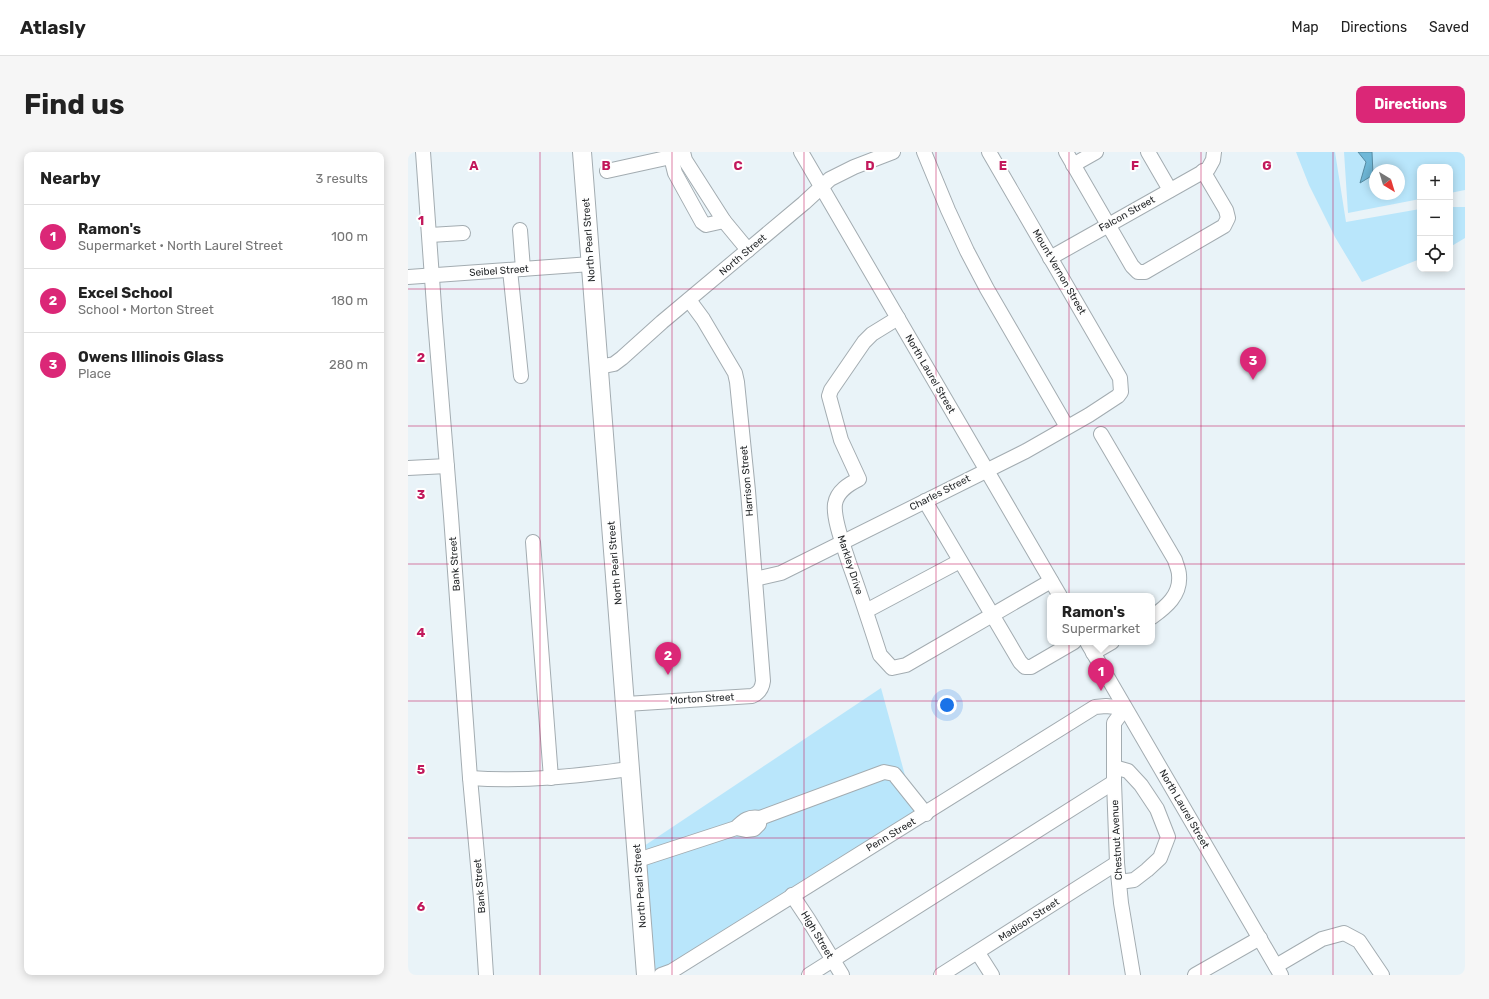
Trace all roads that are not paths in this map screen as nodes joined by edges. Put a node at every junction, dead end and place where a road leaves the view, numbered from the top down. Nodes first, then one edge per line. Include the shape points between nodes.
1 (424, 152) edge
2 (582, 152) edge
3 (801, 152) edge
4 (893, 152) edge
5 (924, 152) edge
6 (989, 152) edge
7 (1066, 152) edge
8 (1096, 152) edge
9 (1148, 152) edge
10 (1214, 152) edge
11 (679, 155) edge
12 (1073, 165) junction
13 (607, 171) dead end
14 (1203, 171) junction
15 (821, 187) junction
16 (1170, 190) junction
17 (724, 221) junction
18 (1108, 225) junction
19 (520, 230) dead end
20 (463, 233) dead end
21 (430, 235) junction
22 (748, 250) junction
23 (1050, 258) junction
24 (591, 264) junction
25 (517, 270) junction
26 (432, 276) junction
27 (408, 277) edge
28 (689, 300) junction
29 (898, 318) junction
30 (599, 368) junction
31 (521, 376) dead end
32 (1120, 393) joint
33 (1068, 427) junction
34 (1102, 434) dead end
35 (447, 466) junction
36 (408, 468) edge
37 (987, 470) junction
38 (925, 501) junction
39 (533, 542) dead end
40 (842, 542) junction
41 (960, 561) junction
42 (755, 579) junction
43 (1051, 581) junction
44 (1058, 593) edge
45 (866, 611) junction
46 (991, 615) junction
47 (1155, 615) edge
48 (1069, 645) edge
49 (1101, 645) edge
50 (1090, 648) edge
51 (762, 675) joint
52 (626, 704) junction
53 (1125, 708) junction
54 (1114, 767) junction
55 (630, 769) junction
56 (470, 778) junction
57 (551, 778) junction
58 (1114, 782) junction
59 (926, 814) junction
60 (638, 860) junction
61 (1117, 863) junction
62 (1119, 882) junction
63 (792, 895) junction
64 (1260, 938) junction
65 (978, 953) junction
66 (833, 960) junction
67 (1278, 970) edge
68 (486, 975) edge
69 (646, 975) edge
70 (661, 975) edge
71 (809, 975) edge
72 (842, 975) edge
73 (941, 975) edge
74 (992, 975) edge
75 (1133, 975) edge
76 (1195, 975) edge
77 (1382, 975) edge

1 - 21 street, Bank Street
2 - 24 main road, North Pearl Street
3 - 15 street, North Laurel Street
4 - 15 street, North Street via 842,173
5 - 33 street via 966,251
6 - 23 street, Mount Vernon Street
7 - 12 street
8 - 12 street
9 - 16 street
10 - 14 street via 1208,169
11 - 13 street
11 - 17 street
11 - 17 street via 675,173 702,222 706,226
12 - 18 street
14 - 16 street, Falcon Street
14 - 18 street via 1226,210 1228,218 1224,226 1145,272 1138,272 1132,266
15 - 22 street, North Street
15 - 29 street, North Laurel Street
16 - 18 street, Falcon Street
17 - 22 street
18 - 23 street, Falcon Street
19 - 25 street
20 - 21 street
21 - 26 street, Bank Street
22 - 28 street, North Street
23 - 32 street, Mount Vernon Street via 1120,378
24 - 25 street, Seibel Street
24 - 30 main road, North Pearl Street
25 - 26 street, Seibel Street
25 - 31 street
26 - 27 street, Seibel Street
26 - 35 street, Bank Street
28 - 30 street, North Street via 622,358 614,364
28 - 42 street, Harrison Street via 703,318 735,373
29 - 37 street, North Laurel Street
29 - 40 street, Markley Drive via 864,342 829,396 840,440 859,479 847,485 835,502
30 - 52 main road, North Pearl Street
32 - 33 street, Charles Street
33 - 37 street, Charles Street
34 - 47 street via 1175,560 1179,576 1176,593 1166,607
35 - 36 street
35 - 56 street, Bank Street
37 - 38 street, Charles Street
37 - 43 street, North Laurel Street
38 - 40 street, Charles Street
38 - 41 street
39 - 57 street
40 - 42 street, Charles Street via 781,573
40 - 45 street, Markley Drive
41 - 45 street
41 - 46 street
42 - 51 street, Harrison Street
43 - 44 street, North Laurel Street
43 - 46 street, Markley Drive
45 - 46 street, Markley Drive via 880,655 892,668 906,665
46 - 48 street via 1025,667
49 - 50 street
50 - 53 street, North Laurel Street
51 - 52 street, Morton Street via 762,688 752,696
52 - 55 main road, North Pearl Street
53 - 54 street, Chestnut Avenue via 1114,723
53 - 59 street, Penn Street via 1096,707
53 - 64 street, North Laurel Street
54 - 58 street, Chestnut Avenue
54 - 62 street via 1128,771 1141,785 1157,809 1168,838 1160,858 1147,870 1134,880
55 - 57 street
55 - 60 main road, North Pearl Street
56 - 57 street
56 - 68 street, Bank Street via 482,898
58 - 61 street, Chestnut Avenue
58 - 66 street
59 - 60 street via 894,774 884,772 760,818 754,829 736,828
59 - 63 street, Penn Street
60 - 69 main road, North Pearl Street
61 - 62 street, Chestnut Avenue
61 - 65 street, Madison Street
62 - 75 street, Chestnut Avenue
63 - 66 street, High Street
63 - 70 street, Penn Street via 672,971
64 - 67 street, North Laurel Street
64 - 76 street
65 - 73 street, Madison Street
65 - 74 street
66 - 71 street
66 - 72 street, High Street
67 - 77 street via 1322,939 1344,933 1359,941

